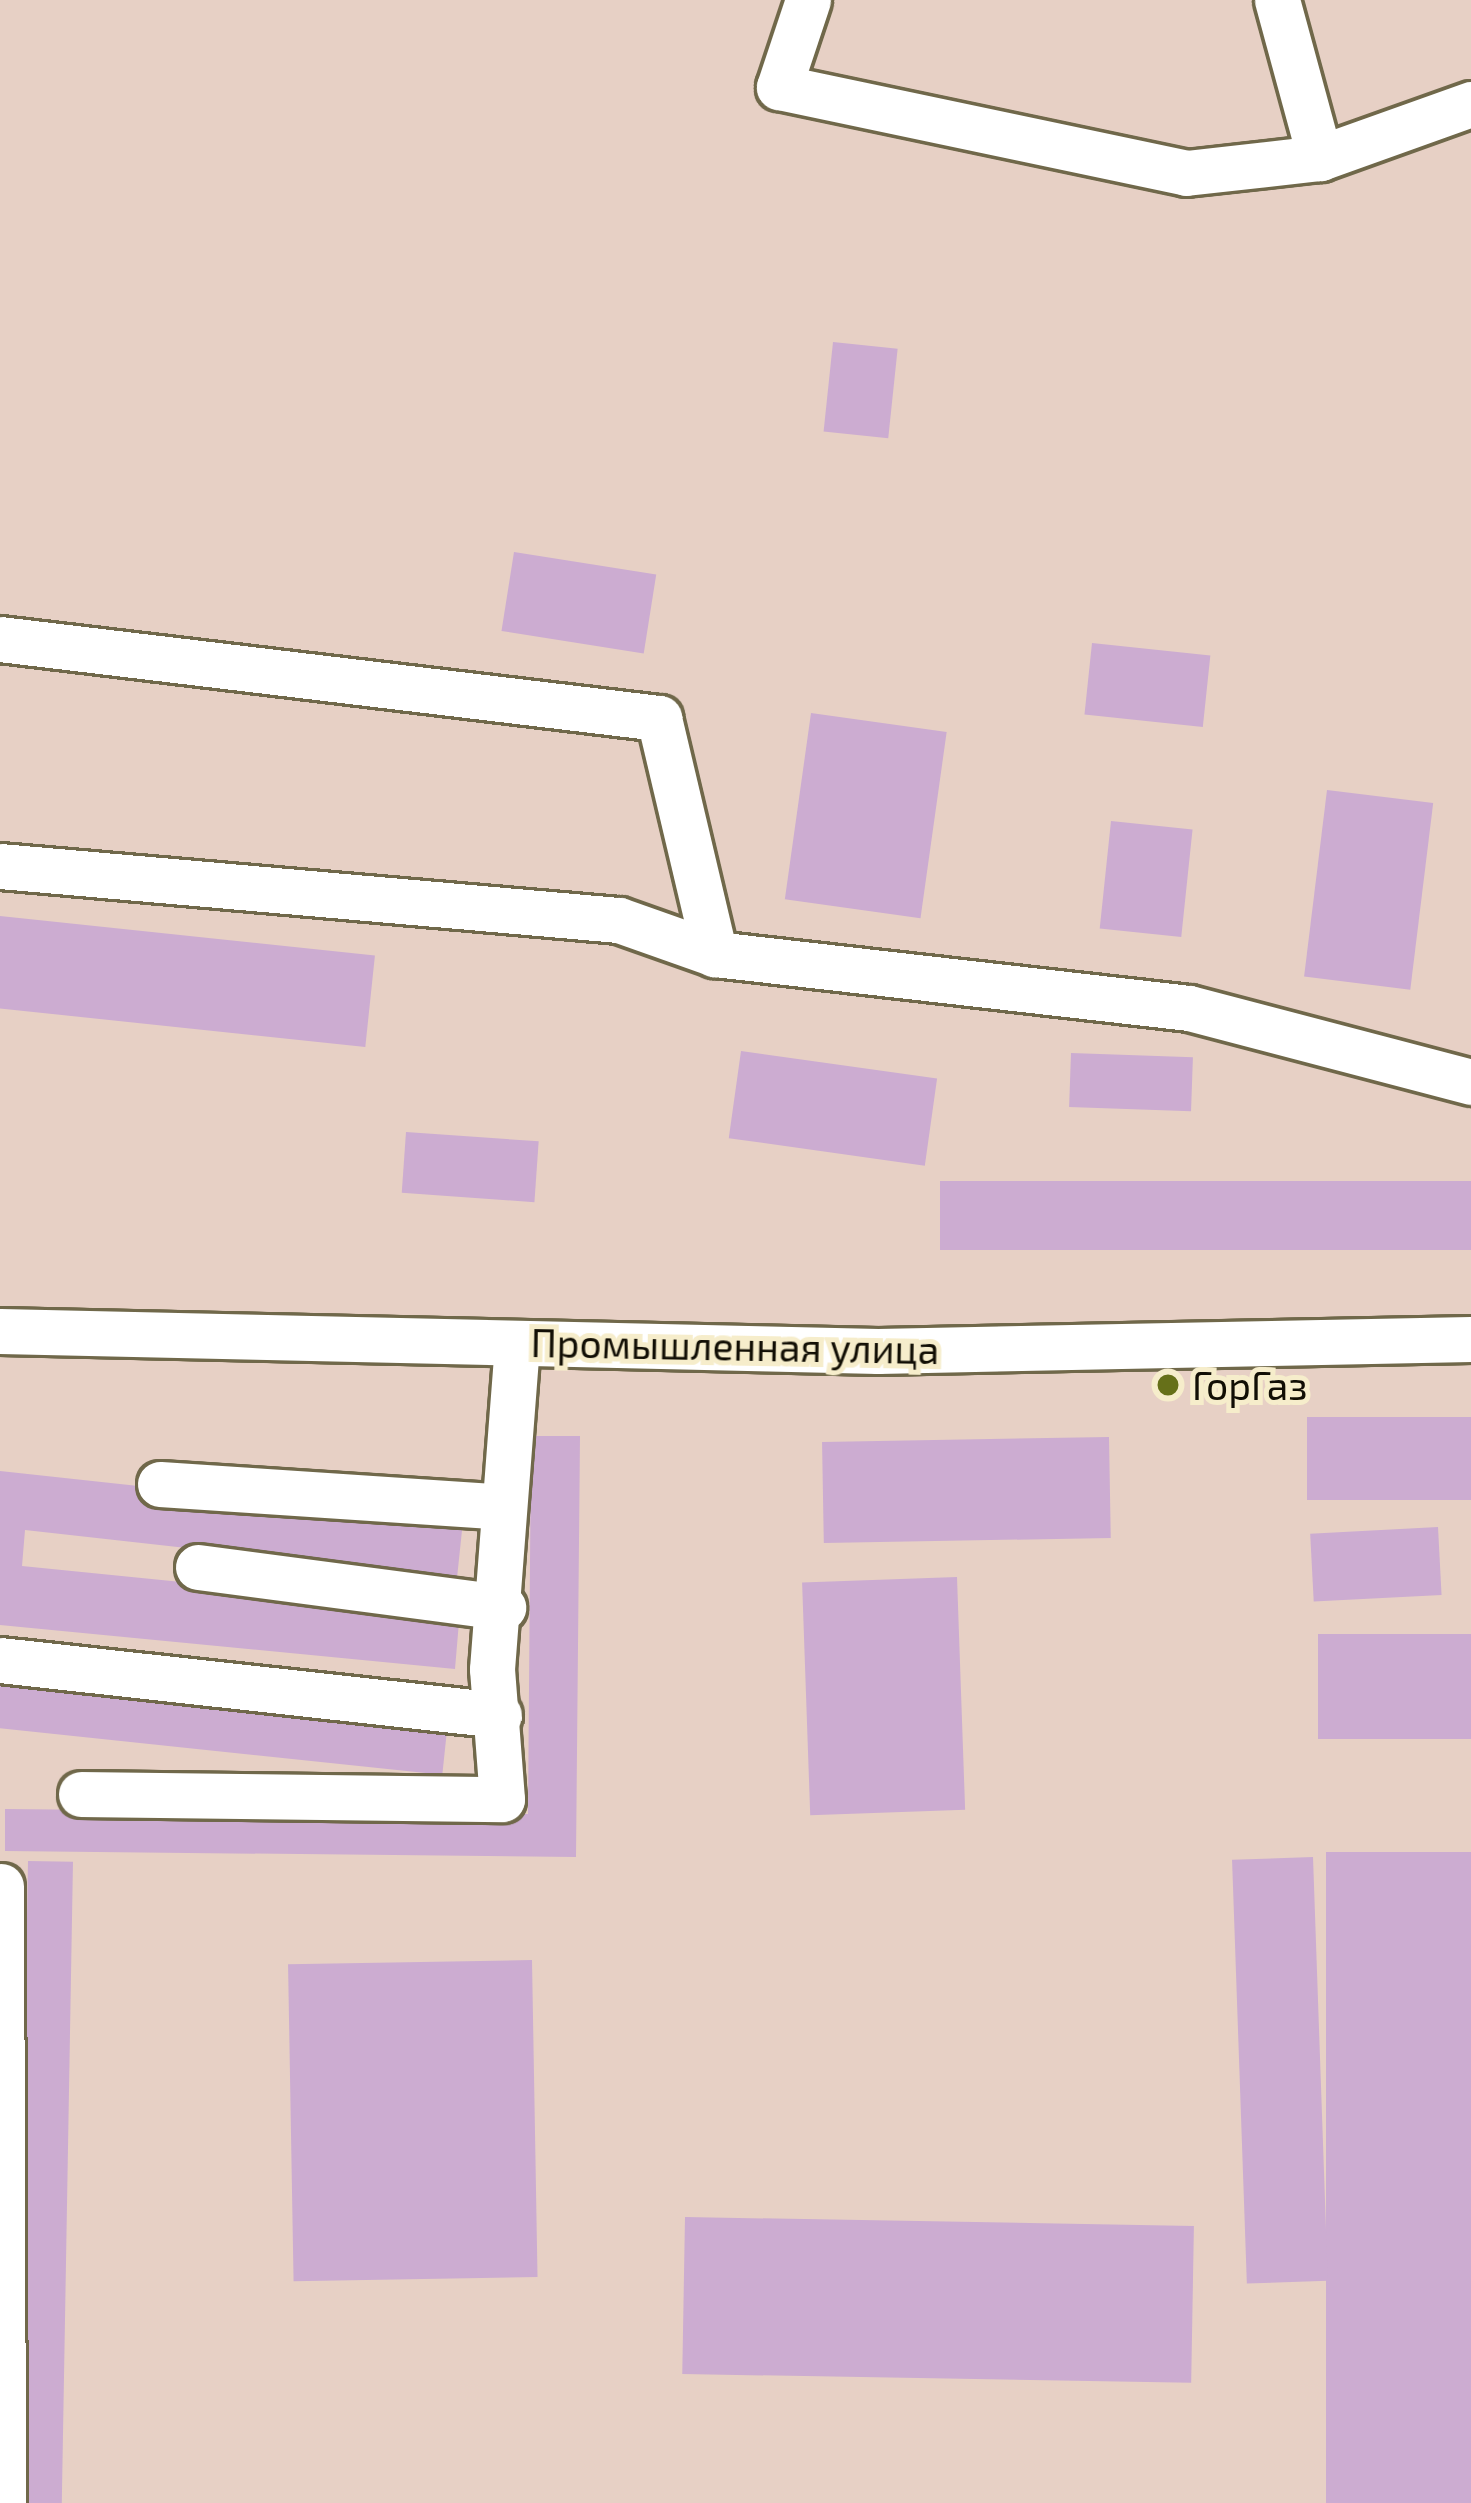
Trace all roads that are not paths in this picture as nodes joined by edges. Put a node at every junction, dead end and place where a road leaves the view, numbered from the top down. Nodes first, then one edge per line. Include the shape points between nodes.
1 (808, 0) edge
2 (1277, 0) edge
3 (1471, 104) edge
4 (1320, 158) junction
5 (0, 639) edge
6 (0, 866) edge
7 (715, 953) junction
8 (1471, 1082) edge
9 (0, 1330) edge
10 (1471, 1339) edge
11 (517, 1343) junction
12 (160, 1484) dead end
13 (503, 1507) junction
14 (198, 1567) dead end
15 (503, 1607) junction
16 (0, 1660) edge
17 (499, 1715) junction
18 (81, 1794) dead end
19 (1, 1886) edge
20 (1, 2306) edge
21 (3, 2503) edge

1 - 4 street via 779,87 1186,173
2 - 4 street
3 - 4 street
5 - 7 street via 659,718
6 - 7 street via 619,920
7 - 8 street via 1190,1009
9 - 11 street, Промышленная улица
10 - 11 street, Промышленная улица via 878,1351
11 - 13 street
12 - 13 street
13 - 15 street
14 - 15 street
15 - 17 street
16 - 17 street
17 - 18 street via 502,1799
19 - 20 street
20 - 21 street

